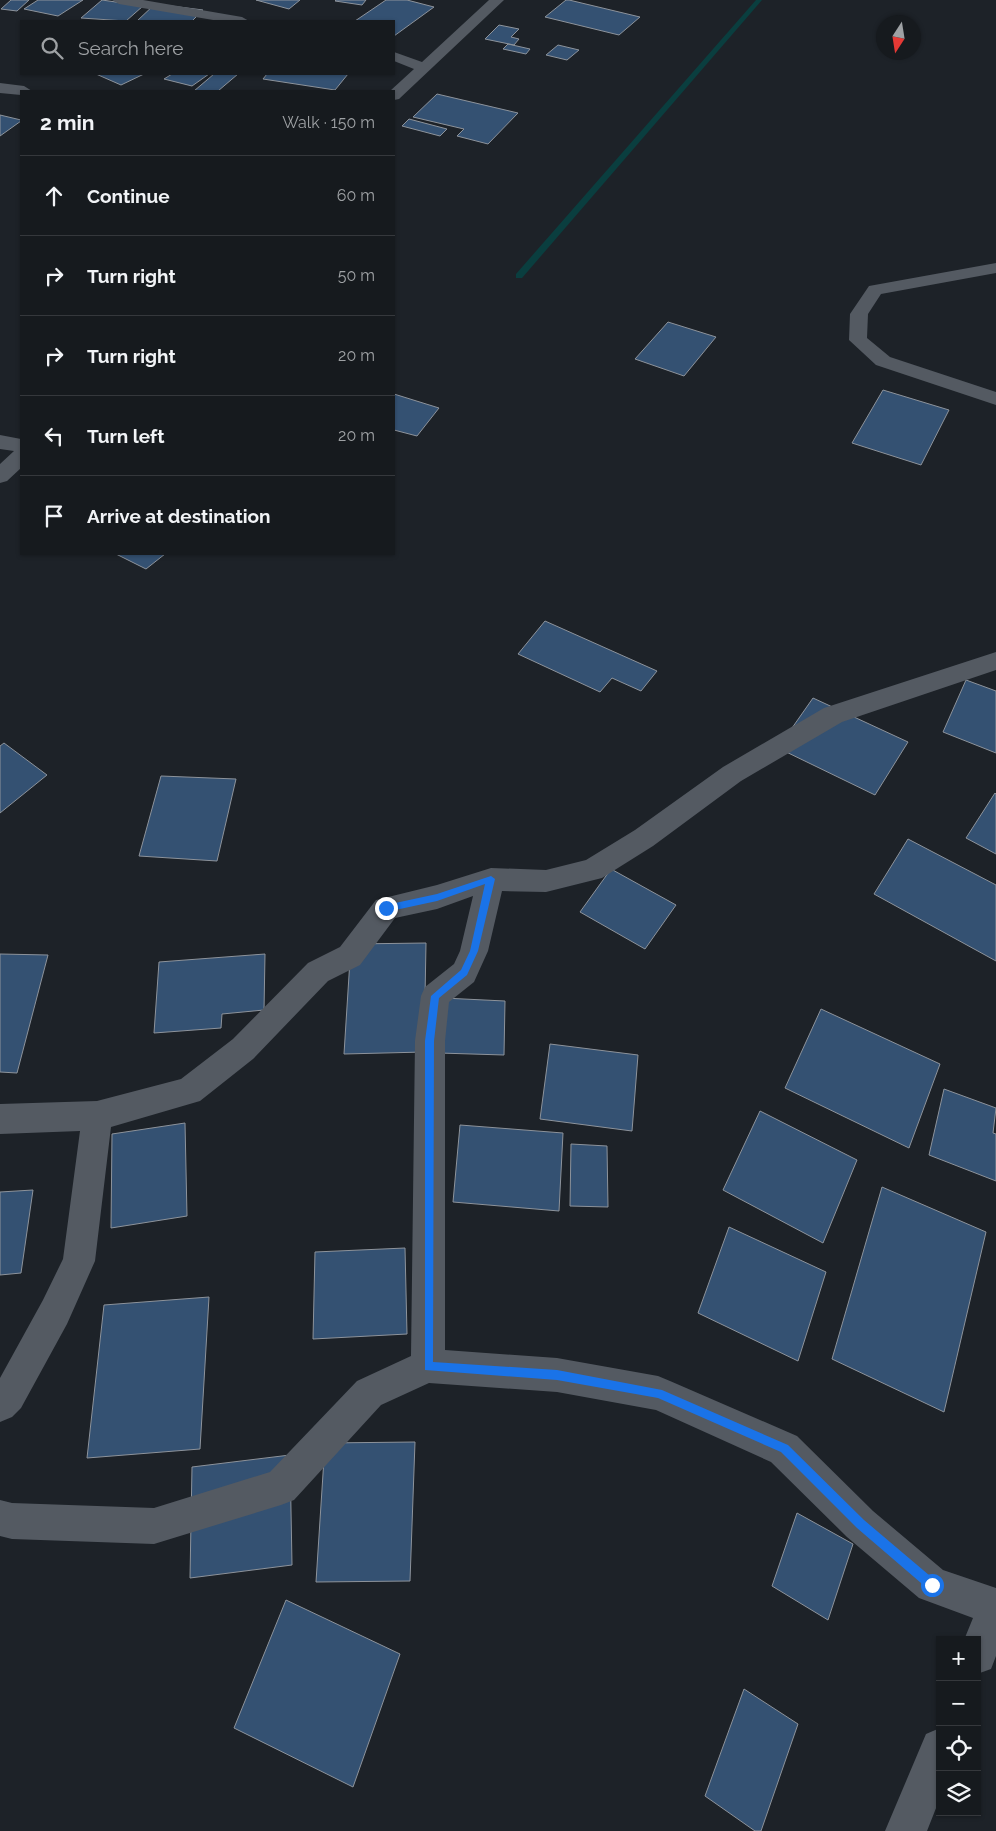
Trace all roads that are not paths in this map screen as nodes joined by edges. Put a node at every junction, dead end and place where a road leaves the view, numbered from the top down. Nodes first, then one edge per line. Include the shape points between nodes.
1 (119, 0) edge
2 (497, 0) edge
3 (236, 20) edge
4 (395, 56) edge
5 (423, 68) junction
6 (0, 88) edge
7 (20, 90) edge
8 (395, 95) edge
9 (996, 268) edge
10 (996, 399) edge
11 (0, 442) edge
12 (20, 446) edge
13 (20, 457) edge
14 (0, 476) edge
15 (996, 661) edge
16 (491, 879) junction
17 (97, 1116) junction
18 (0, 1118) edge
19 (428, 1366) junction
20 (0, 1405) edge
21 (0, 1518) edge
22 (996, 1608) edge
23 (981, 1645) edge
24 (936, 1758) edge
25 (906, 1831) edge

1 - 3 street
2 - 5 street
4 - 5 street
5 - 8 street
6 - 7 street
9 - 10 street via 874,290 859,314 858,340 883,361
11 - 12 street
13 - 14 street
15 - 16 street via 833,715 732,774 644,838 593,870 546,881
16 - 17 street via 437,898 386,908 350,956 318,972 243,1049 189,1092
16 - 19 street via 474,951 464,973 435,996 430,1041
17 - 18 street
17 - 20 street via 79,1261 9,1396
19 - 21 street via 369,1393 281,1487 154,1526
19 - 22 street via 557,1375 658,1393 784,1449 860,1524 932,1585
22 - 23 street
24 - 25 street

